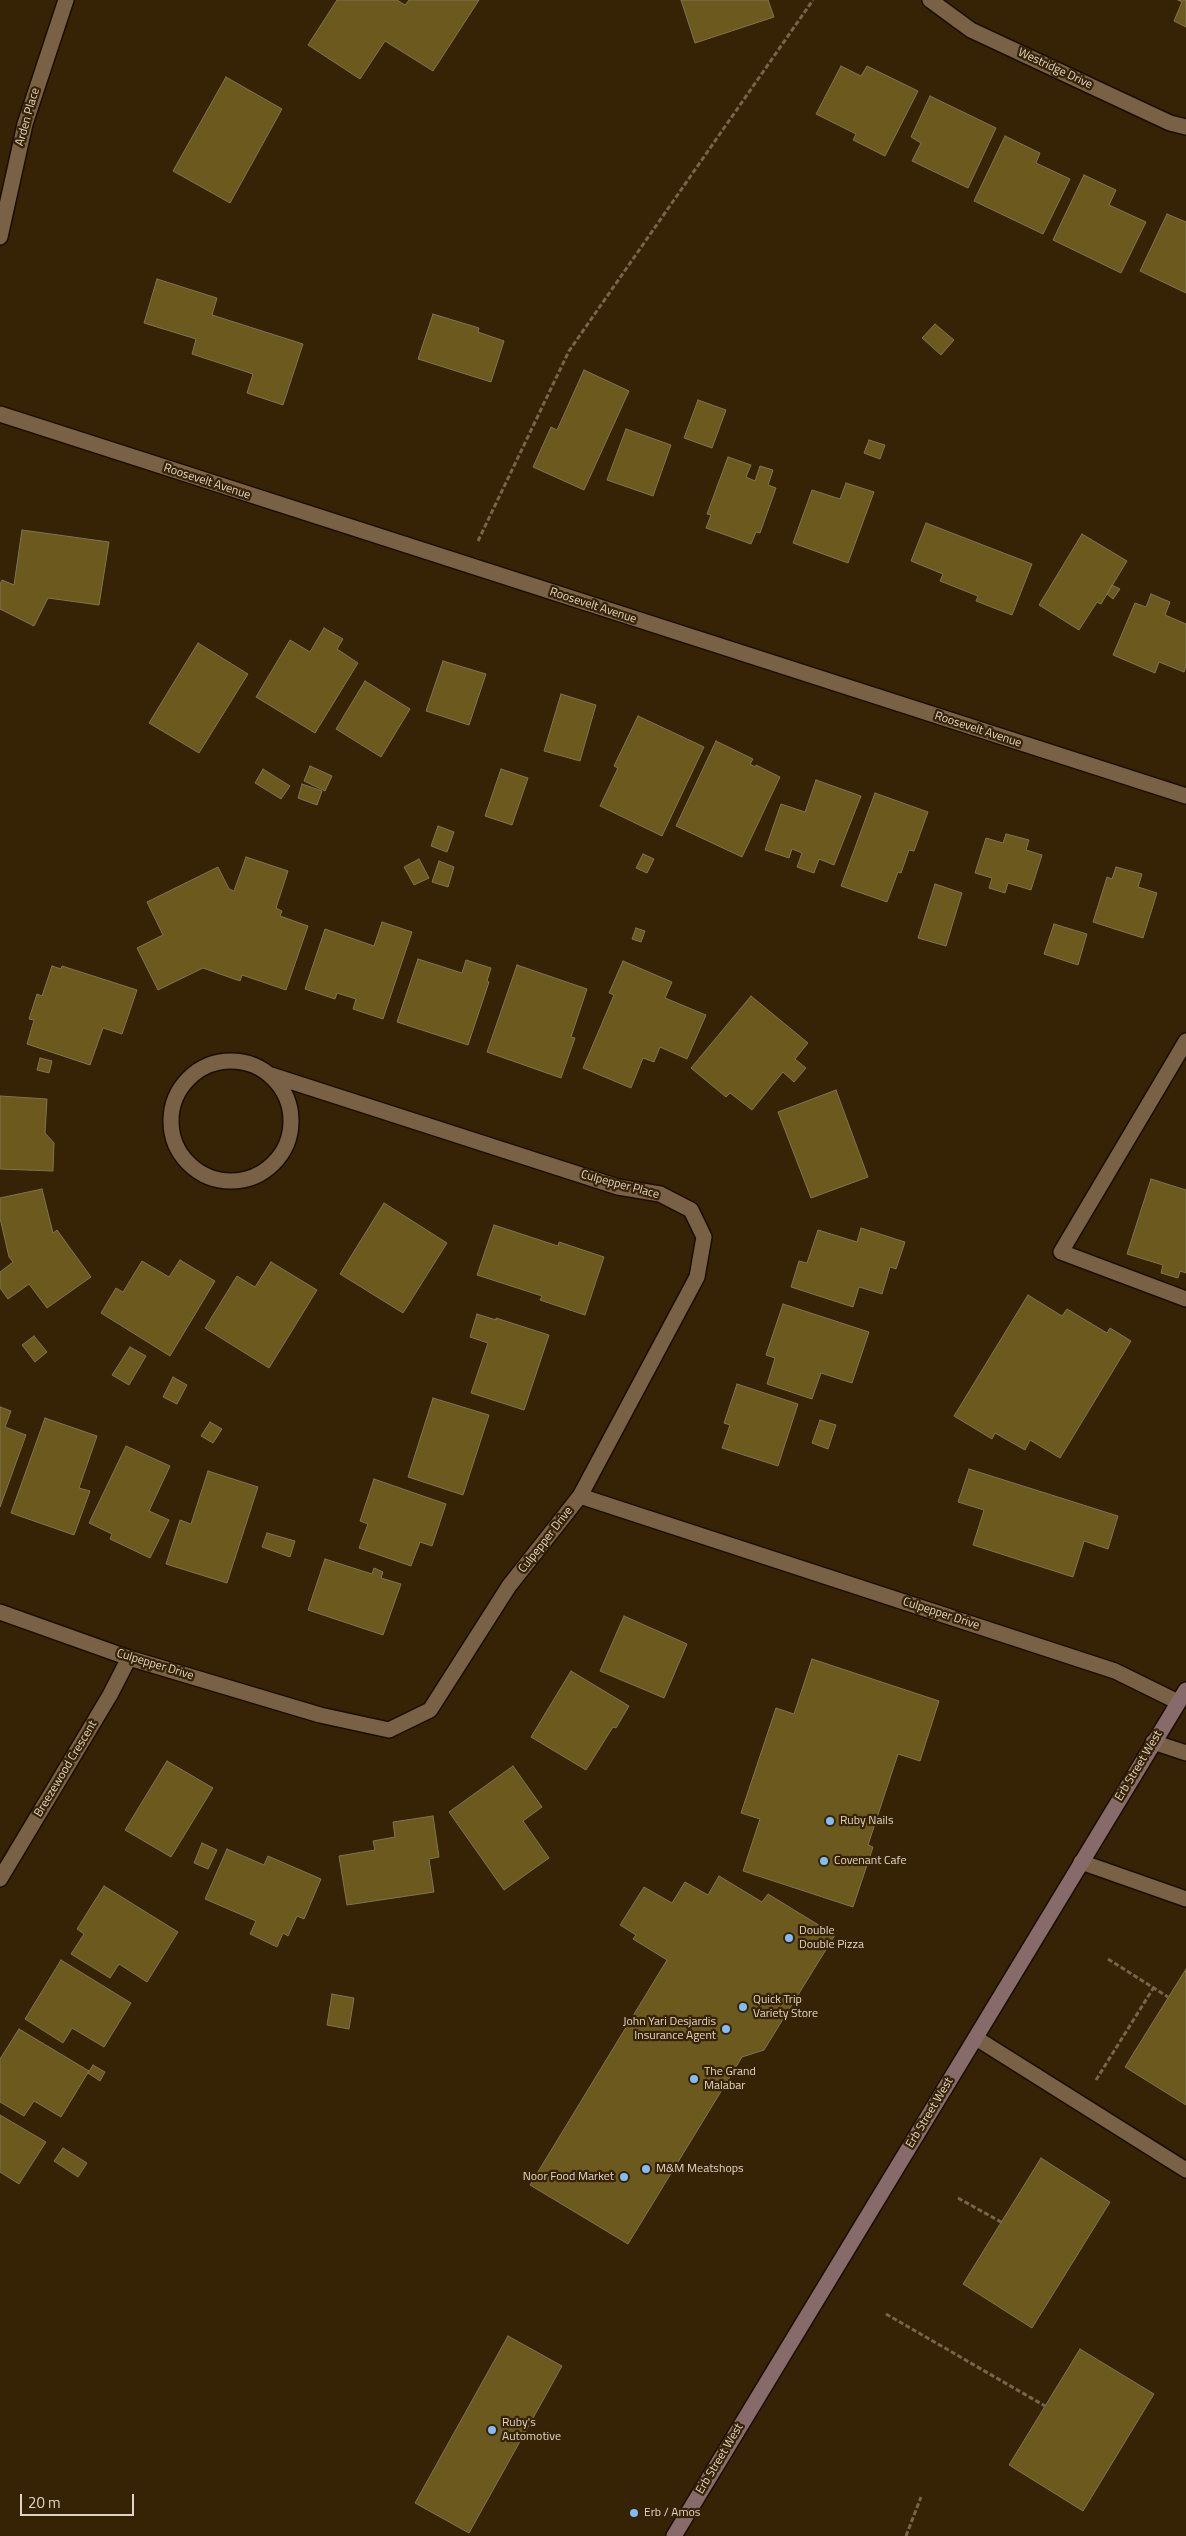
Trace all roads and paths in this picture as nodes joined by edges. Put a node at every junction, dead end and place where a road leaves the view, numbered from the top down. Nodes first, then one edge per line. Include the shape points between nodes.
1 (66, 0) edge
2 (813, 0) edge
3 (930, 0) edge
4 (1186, 127) edge
5 (0, 237) edge
6 (0, 414) edge
7 (466, 566) junction
8 (1186, 796) edge
9 (1186, 1041) edge
10 (271, 1076) junction
11 (1186, 1299) edge
12 (580, 1496) junction
13 (0, 1612) edge
14 (129, 1658) junction
15 (1182, 1696) edge
16 (1153, 1742) junction
17 (1186, 1754) edge
18 (1082, 1862) junction
19 (0, 1879) edge
20 (1186, 1899) edge
21 (1108, 1959) dead end
22 (1154, 1988) junction
23 (1168, 1997) dead end
24 (976, 2038) junction
25 (1081, 2104) junction
26 (1186, 2170) edge
27 (958, 2198) dead end
28 (1001, 2222) dead end
29 (886, 2314) dead end
30 (1045, 2406) dead end
31 (921, 2497) dead end
32 (674, 2536) edge
33 (906, 2536) edge

1 - 5 street, Arden Place via 24,124
2 - 7 path via 569,351
3 - 4 street, Westridge Drive via 971,30 1170,123
6 - 7 street, Roosevelt Avenue
7 - 8 street, Roosevelt Avenue
9 - 11 street via 1062,1252
10 - 10 street, Culpepper Place via 246,1062 225,1060 195,1072 185,1082 174,1100 170,1115 172,1138 186,1162 196,1171 222,1182 244,1180 263,1173 279,1159 290,1136 292,1114 289,1100
10 - 12 street, Culpepper Place via 618,1187 660,1194 691,1210 704,1236 697,1277
12 - 14 street, Culpepper Drive via 509,1586 430,1710 389,1730 320,1715
12 - 15 street, Culpepper Drive via 1115,1671
13 - 14 street, Culpepper Drive
14 - 19 street, Breezewood Crescent
15 - 16 main road, Erb Street West
16 - 17 street
16 - 18 main road, Erb Street West
18 - 20 street
18 - 24 main road, Erb Street West
21 - 22 path
22 - 23 path
22 - 25 path
24 - 25 street
24 - 32 main road, Erb Street West
25 - 26 street
27 - 28 path
29 - 30 path
31 - 33 path

